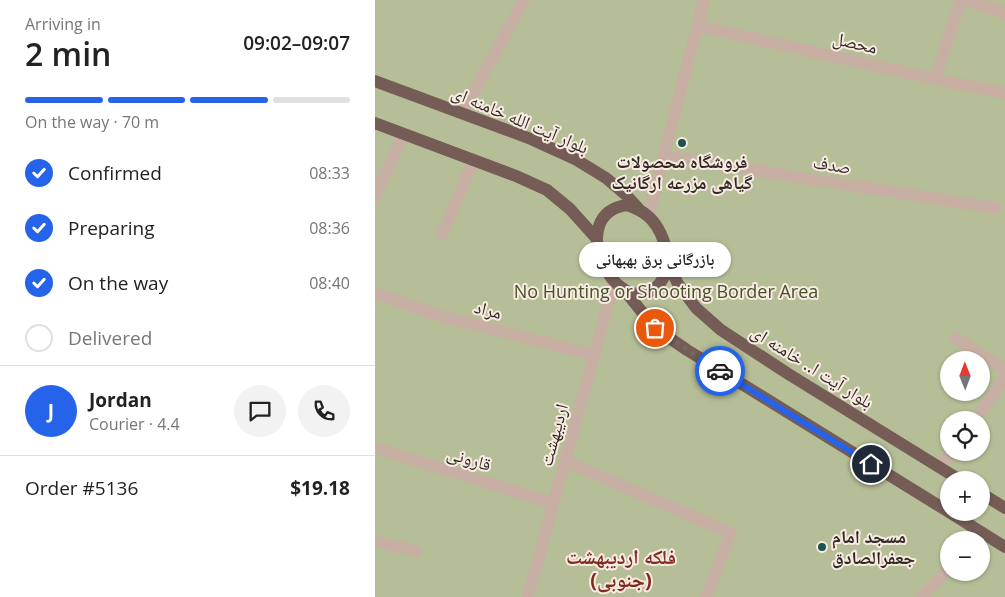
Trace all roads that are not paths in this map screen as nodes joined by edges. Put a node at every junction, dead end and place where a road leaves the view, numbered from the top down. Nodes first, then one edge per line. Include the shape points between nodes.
1 (524, 0) edge
2 (704, 0) edge
3 (961, 0) edge
4 (967, 0) edge
5 (1005, 13) edge
6 (698, 26) junction
7 (935, 79) junction
8 (375, 81) edge
9 (1005, 93) edge
10 (462, 114) junction
11 (375, 123) edge
12 (404, 134) junction
13 (663, 156) junction
14 (473, 160) junction
15 (375, 196) edge
16 (996, 208) dead end
17 (643, 212) junction
18 (442, 234) dead end
19 (597, 239) junction
20 (667, 261) junction
21 (614, 282) junction
22 (625, 291) junction
23 (375, 293) edge
24 (956, 338) dead end
25 (594, 355) junction
26 (1005, 370) edge
27 (1005, 378) edge
28 (981, 411) edge
29 (375, 448) edge
30 (565, 460) junction
31 (945, 461) edge
32 (940, 468) junction
33 (945, 471) edge
34 (990, 499) edge
35 (553, 503) junction
36 (940, 506) edge
37 (1005, 508) edge
38 (960, 521) edge
39 (972, 531) edge
40 (375, 541) edge
41 (990, 541) edge
42 (1005, 547) edge
43 (417, 551) dead end
44 (940, 580) edge
45 (928, 595) edge
46 (528, 597) edge
47 (706, 597) edge

1 - 10 street
2 - 6 street
3 - 7 street
4 - 5 street
6 - 7 street, محصل
6 - 13 street
7 - 9 street, محصل
8 - 10 main road, بلوار آیت الله خامنه ای
10 - 17 main road, بلوار آیت الله خامنه ای via 575,159 606,178
11 - 12 main road
12 - 14 main road
12 - 15 street
13 - 16 street, صدف
13 - 17 street
14 - 18 street
14 - 19 main road via 547,190 570,209
17 - 19 main road via 627,205 616,207 606,213 599,225
17 - 20 main road via 659,230
19 - 21 main road via 599,254
20 - 22 main road via 659,286 649,293
20 - 32 main road, بلوار آیت ا.. خامنه ای via 678,284 696,308 721,330
21 - 22 main road
21 - 25 street, اردیبهشت
22 - 36 main road via 655,328 687,350
23 - 25 street, مراد via 437,315
24 - 26 street
25 - 30 street, اردیبهشت
27 - 28 street
29 - 35 street, قارونی
30 - 35 street, اردیبهشت
30 - 47 street via 731,533
31 - 32 street
32 - 33 main road, بلوار آیت ا.. خامنه ای
34 - 37 main road
35 - 46 street, اردیبهشت
38 - 39 main road
40 - 43 street
41 - 42 main road
44 - 45 street

